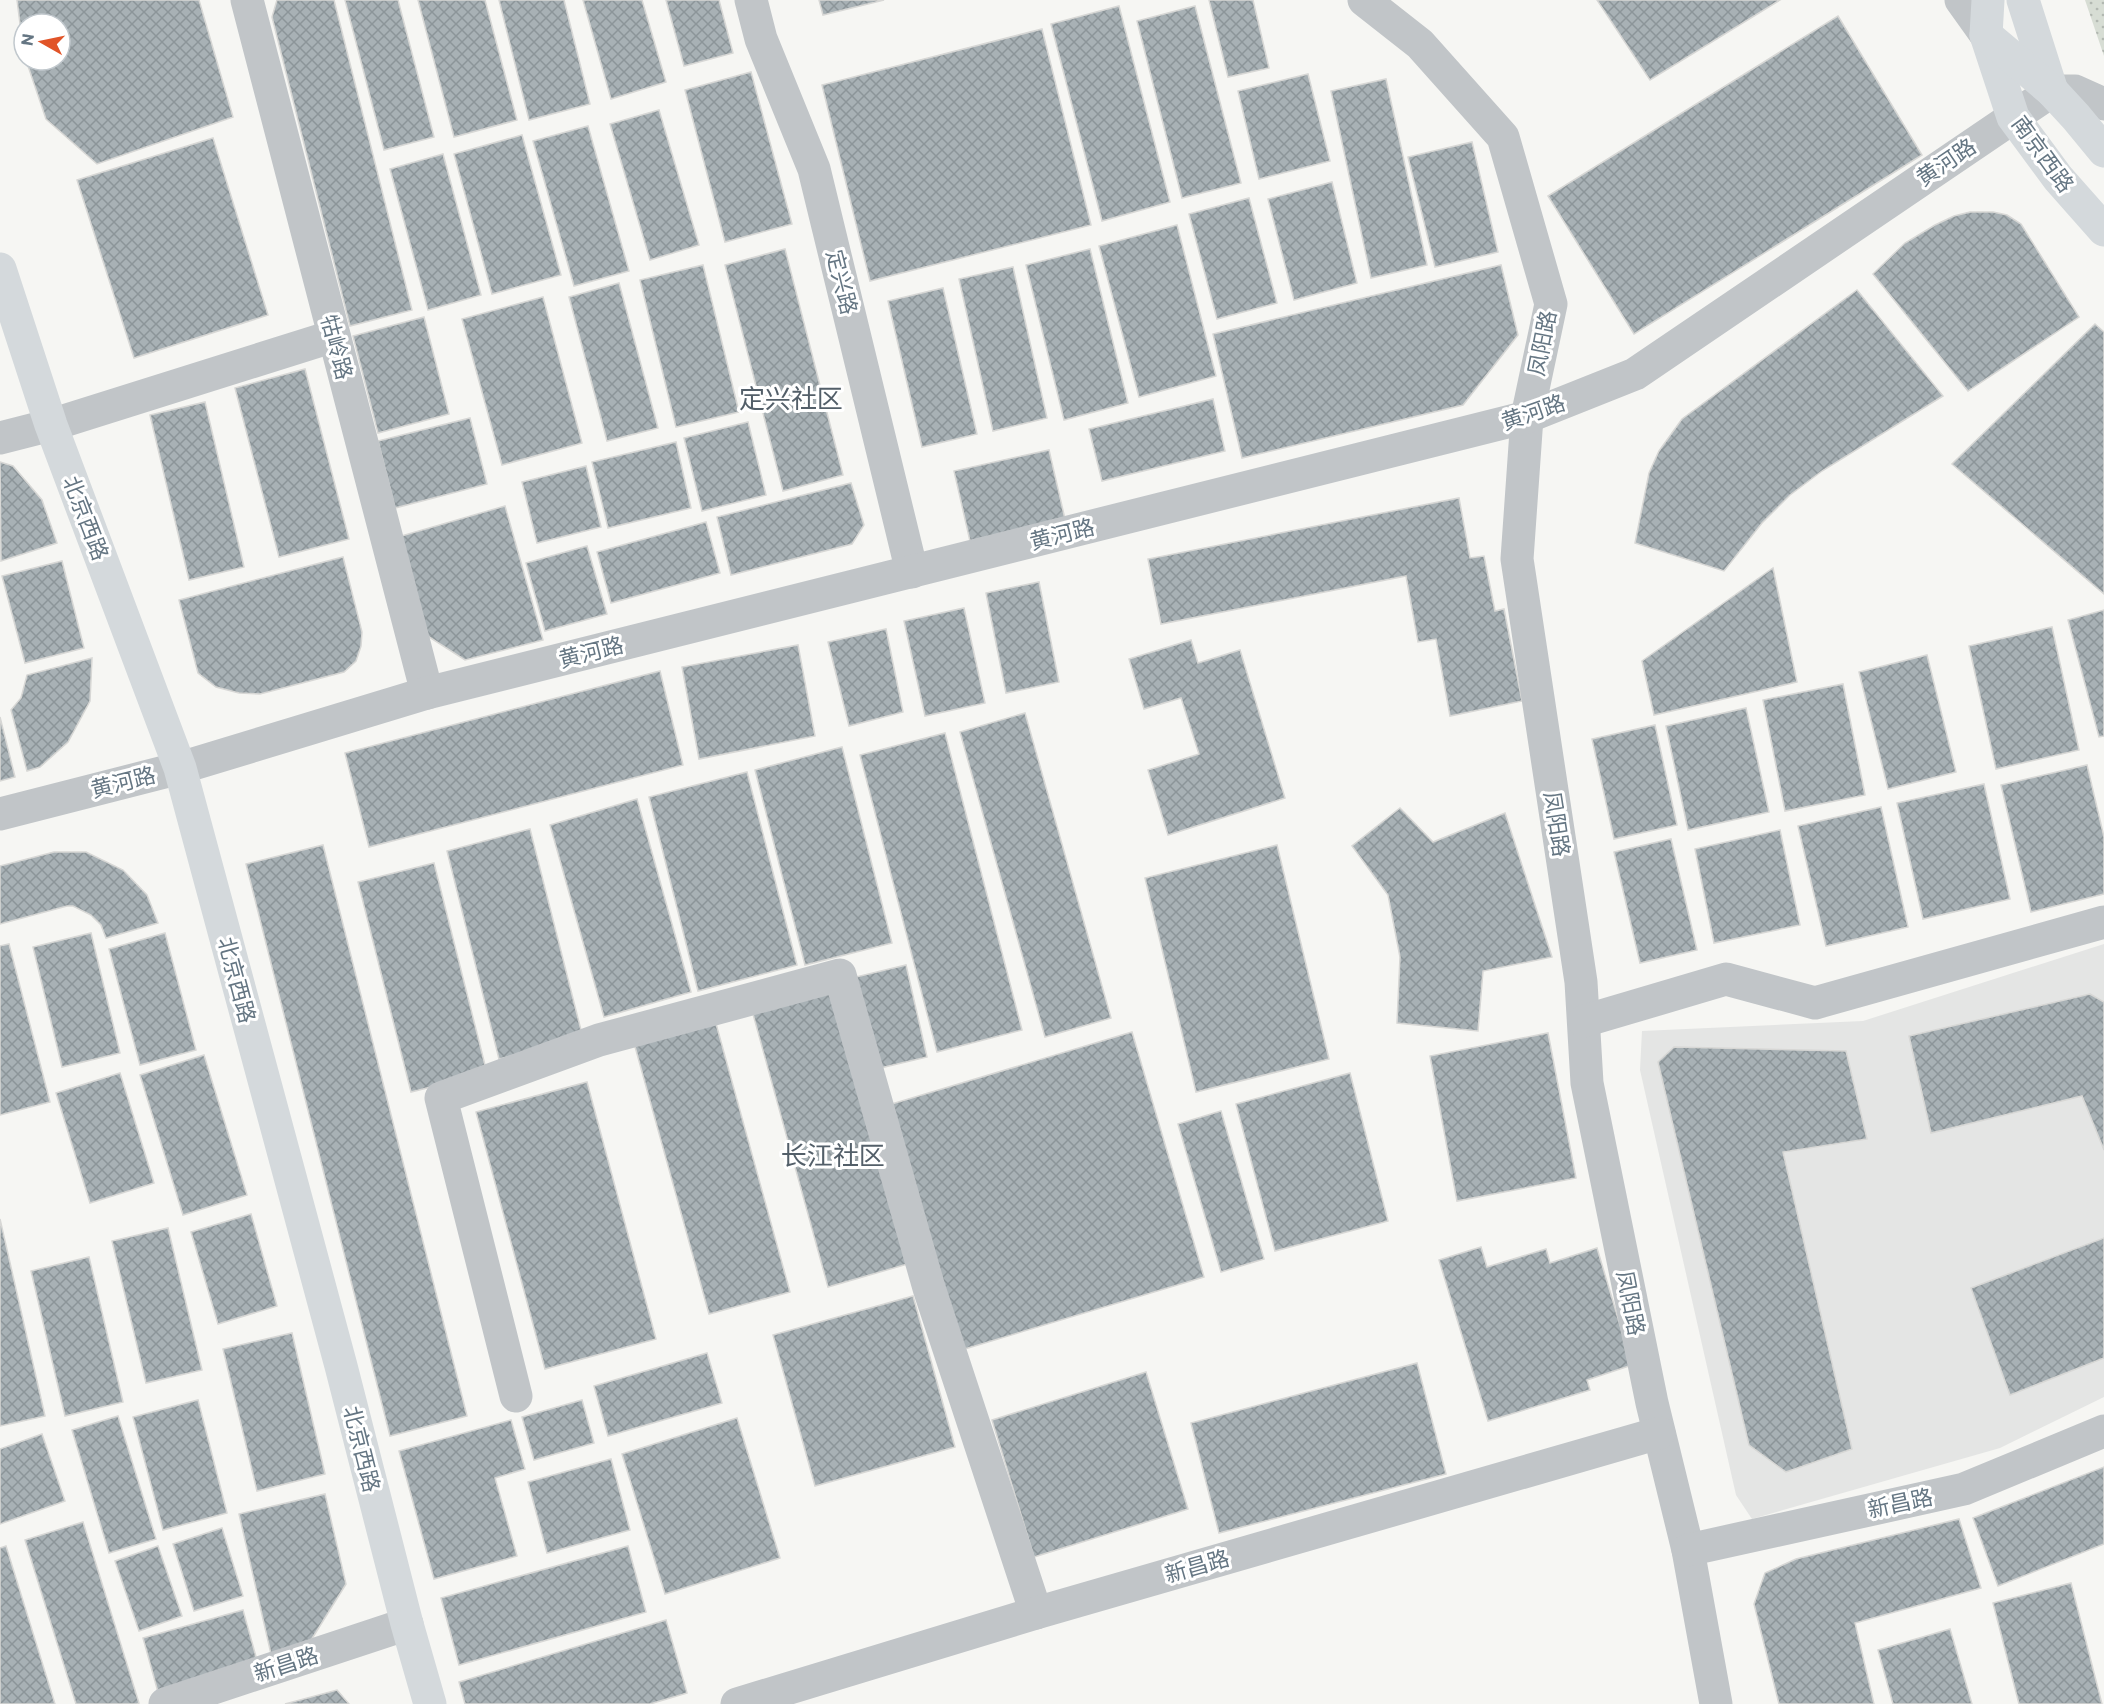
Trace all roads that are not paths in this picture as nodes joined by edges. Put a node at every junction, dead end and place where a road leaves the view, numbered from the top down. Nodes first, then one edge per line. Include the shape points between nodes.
1 (247, 0) edge
2 (751, 0) edge
3 (1364, 0) edge
4 (1961, 0) edge
5 (1988, 0) edge
6 (2023, 0) edge
7 (1986, 34) junction
8 (2052, 91) junction
9 (2104, 104) edge
10 (2013, 117) junction
11 (2104, 151) edge
12 (2104, 230) edge
13 (0, 269) edge
14 (334, 336) junction
15 (1527, 417) junction
16 (51, 425) junction
17 (0, 438) edge
18 (912, 572) junction
19 (427, 693) junction
20 (180, 768) junction
21 (0, 814) edge
22 (2104, 922) edge
23 (1584, 1021) junction
24 (516, 1396) dead end
25 (2104, 1431) edge
26 (1659, 1433) junction
27 (1688, 1550) junction
28 (1055, 1604) junction
29 (407, 1624) junction
30 (165, 1704) edge
31 (430, 1704) edge
32 (737, 1704) edge
33 (1716, 1704) edge

1 - 14 street, 牯岭路
2 - 18 street, 定兴路 via 761,39 814,169
3 - 15 street, 凤阳路 via 1420,44 1503,137 1551,304
4 - 7 street, 南京西路
5 - 7 main road
6 - 8 main road
7 - 8 main road, 南京西路
7 - 10 main road, 南京西路
8 - 9 street via 2075,91
8 - 10 street, 黄河路
8 - 11 main road, 南京西路
10 - 12 main road, 南京西路 via 2058,178
10 - 15 street, 黄河路 via 1635,374
13 - 16 main road, 北京西路
14 - 16 street
14 - 19 street, 牯岭路
15 - 18 street, 黄河路
15 - 23 street, 凤阳路 via 1517,559
16 - 17 street
16 - 20 main road, 北京西路
18 - 19 street, 黄河路
19 - 20 street, 黄河路
20 - 21 street, 黄河路
20 - 29 main road, 北京西路
22 - 23 street via 1815,1003 1726,979
23 - 26 street, 凤阳路 via 1587,1083
24 - 28 street via 441,1098 599,1040 840,975 929,1288
25 - 27 street, 新昌路 via 1964,1489
26 - 27 street, 凤阳路
26 - 28 street, 新昌路
27 - 33 street, 凤阳路
28 - 32 street, 新昌路
29 - 30 street, 新昌路
29 - 31 main road, 北京西路

